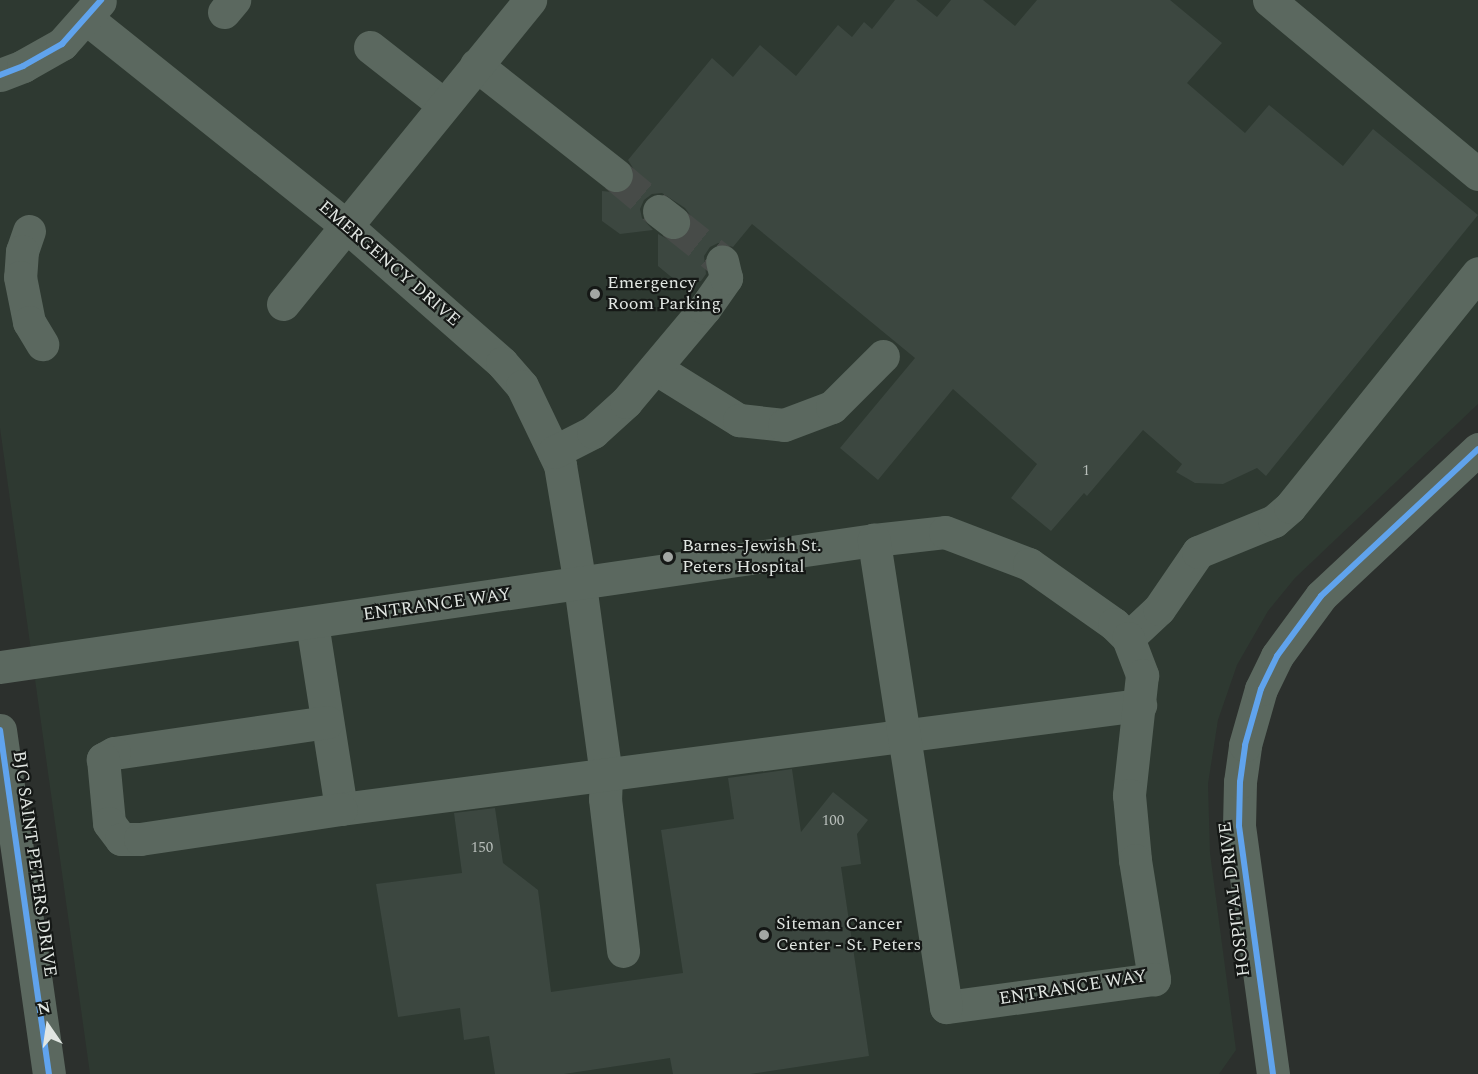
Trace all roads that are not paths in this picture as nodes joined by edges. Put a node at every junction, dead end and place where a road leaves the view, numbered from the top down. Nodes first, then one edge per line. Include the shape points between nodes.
1 (530, 0) edge
2 (1269, 0) edge
3 (94, 9) edge
4 (370, 46) dead end
5 (476, 65) junction
6 (0, 75) edge
7 (444, 105) junction
8 (1478, 174) edge
9 (616, 175) tunnel mouth
10 (345, 225) junction
11 (29, 231) dead end
12 (722, 261) dead end
13 (1478, 273) edge
14 (283, 304) dead end
15 (42, 344) dead end
16 (883, 356) dead end
17 (655, 368) junction
18 (1478, 449) edge
19 (554, 452) junction
20 (874, 540) junction
21 (580, 585) junction
22 (312, 623) junction
23 (1128, 638) junction
24 (0, 667) edge
25 (1140, 705) junction
26 (327, 722) junction
27 (0, 730) edge
28 (905, 736) junction
29 (606, 774) junction
30 (340, 809) junction
31 (622, 951) dead end
32 (49, 1074) edge
33 (1273, 1074) edge

1 - 5 street
2 - 8 street
3 - 6 street via 62,44
3 - 10 street, EMERGENCY DRIVE
4 - 7 street
5 - 7 street
5 - 9 street
7 - 10 street
10 - 14 street
10 - 19 street, EMERGENCY DRIVE via 502,363 522,386
11 - 15 street via 22,251 20,278 29,322
12 - 17 street via 726,278
13 - 23 street via 1290,507 1274,521 1198,552 1160,609
16 - 17 street via 832,407 784,425 739,420
17 - 19 street via 593,432
18 - 33 street, HOSPITAL DRIVE via 1320,596 1277,656 1261,689 1245,745 1239,826
19 - 21 street, EMERGENCY DRIVE via 560,465
20 - 21 street, ENTRANCE WAY
20 - 23 street, ENTRANCE WAY via 945,532 1019,560 1114,624
20 - 28 street, ENTRANCE WAY
21 - 22 street, ENTRANCE WAY
21 - 29 street, EMERGENCY DRIVE
22 - 24 street, ENTRANCE WAY
22 - 26 street
23 - 25 street, ENTRANCE WAY via 1142,675
25 - 28 street
25 - 28 street, ENTRANCE WAY via 1129,795 1134,861 1154,979 957,1006 945,1007
26 - 30 street
26 - 30 street via 114,753 103,759 109,823 121,839 140,839
27 - 32 street, BJC SAINT PETERS DRIVE
28 - 29 street
29 - 30 street
29 - 31 street, EMERGENCY DRIVE via 605,798

